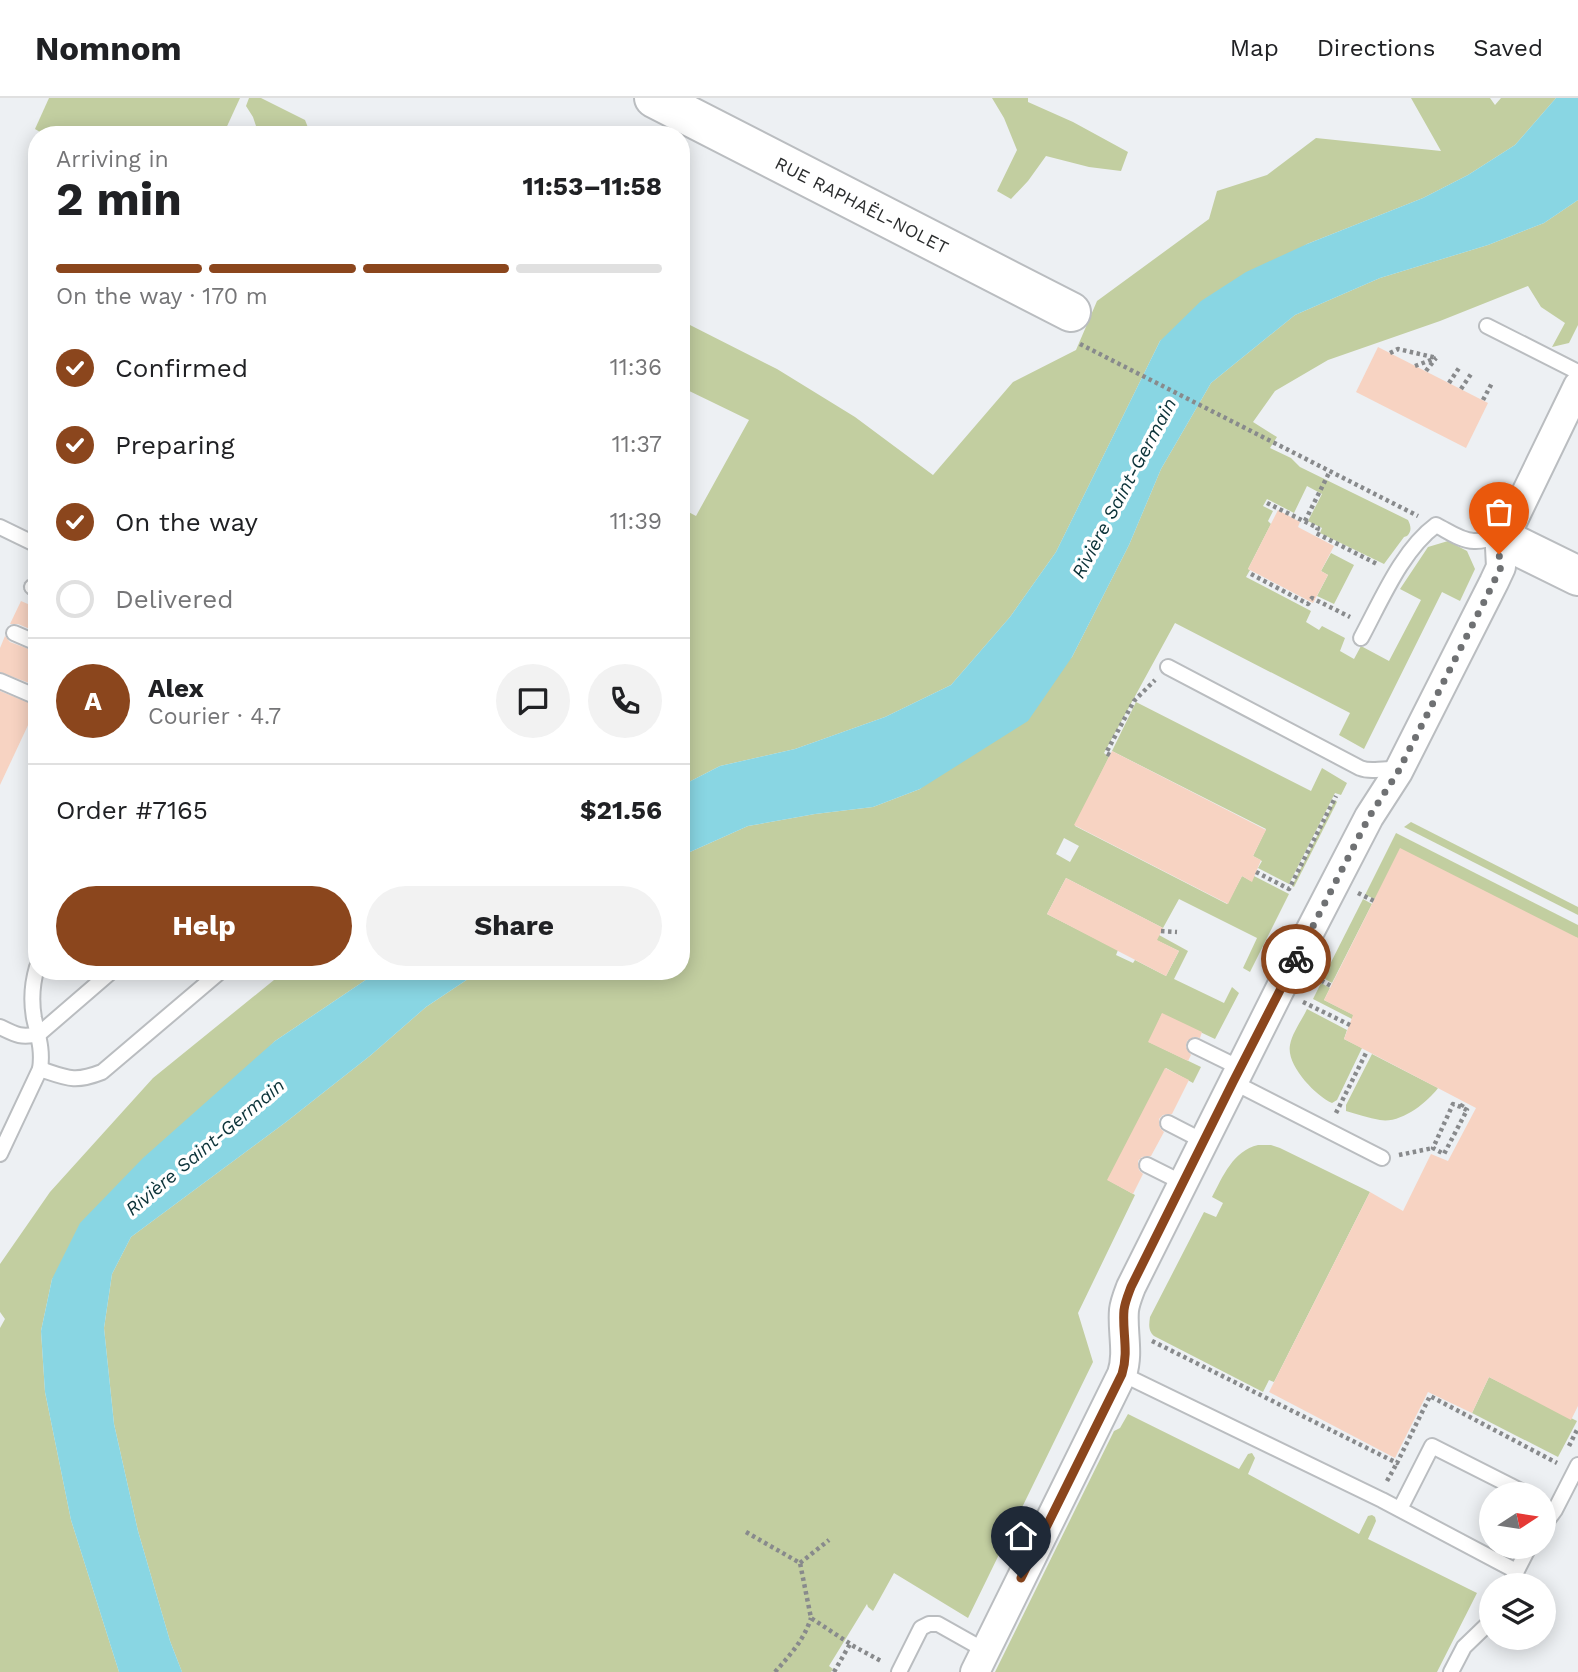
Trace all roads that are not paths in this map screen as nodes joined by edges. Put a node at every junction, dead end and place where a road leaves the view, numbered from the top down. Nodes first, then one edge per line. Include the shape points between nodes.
1 (654, 98) edge
2 (1487, 326) dead end
3 (1075, 327) road end
4 (1578, 372) edge
5 (1578, 386) edge
6 (0, 527) edge
7 (1503, 539) junction
8 (28, 541) edge
9 (1578, 576) edge
10 (14, 633) dead end
11 (1361, 638) dead end
12 (28, 639) edge
13 (1168, 667) road end
14 (0, 681) edge
15 (28, 693) edge
16 (1398, 772) junction
17 (34, 980) edge
18 (102, 980) edge
19 (210, 980) edge
20 (0, 1027) edge
21 (39, 1034) junction
22 (1195, 1046) dead end
23 (40, 1069) junction
24 (1236, 1075) junction
25 (1168, 1123) dead end
26 (4, 1134) edge
27 (1203, 1141) junction
28 (0, 1154) edge
29 (1382, 1158) road end
30 (1147, 1165) dead end
31 (1183, 1183) junction
32 (1122, 1374) junction
33 (1578, 1465) edge
34 (1503, 1482) edge
35 (1556, 1496) edge
36 (1400, 1509) junction
37 (1523, 1559) edge
38 (1516, 1572) joint
39 (1479, 1633) edge
40 (981, 1661) edge
41 (899, 1672) edge
42 (1451, 1672) edge

1 - 3 street, RUE RAPHAËL-NOLET
2 - 4 lane
5 - 7 street
6 - 8 lane
7 - 9 street
7 - 11 lane via 1465,540 1437,525 1415,545
7 - 16 street via 1501,567
10 - 12 lane
13 - 16 lane via 1360,768
14 - 15 lane
16 - 24 street via 1369,817
17 - 21 lane
18 - 21 lane
19 - 23 lane via 102,1072 84,1079
20 - 21 lane via 18,1036
21 - 23 lane
22 - 24 lane
23 - 26 lane
24 - 27 street
24 - 29 lane
25 - 27 lane
26 - 28 lane
27 - 31 street
30 - 31 lane
31 - 32 street via 1126,1301
32 - 36 lane
32 - 40 street
33 - 35 lane
34 - 36 lane via 1432,1446
36 - 38 lane
37 - 38 lane
39 - 42 lane via 1464,1647
40 - 41 lane via 937,1624 929,1623 921,1628

